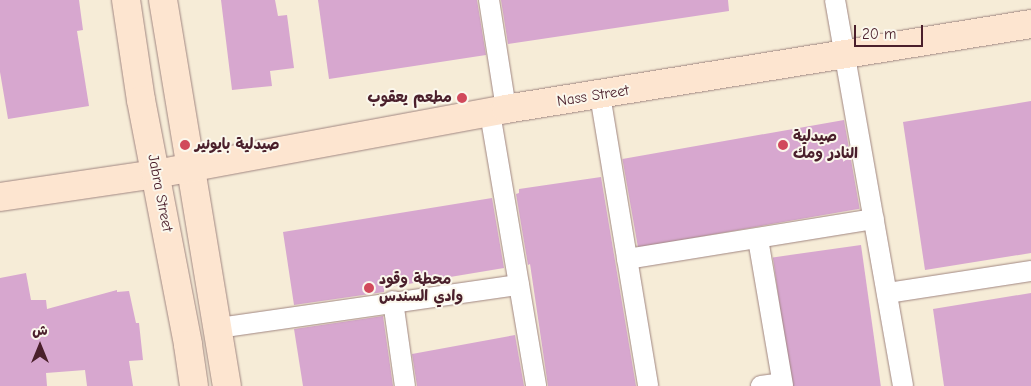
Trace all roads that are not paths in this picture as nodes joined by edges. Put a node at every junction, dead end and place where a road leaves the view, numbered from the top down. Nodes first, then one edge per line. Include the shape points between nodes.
1 (126, 0) edge
2 (162, 0) edge
3 (489, 0) edge
4 (835, 0) edge
5 (1031, 24) edge
6 (844, 55) junction
7 (600, 95) junction
8 (498, 111) junction
9 (192, 167) junction
10 (156, 174) junction
11 (0, 196) edge
12 (874, 219) junction
13 (758, 239) junction
14 (627, 259) junction
15 (1031, 271) edge
16 (519, 284) junction
17 (887, 293) junction
18 (393, 301) junction
19 (219, 328) junction
20 (783, 384) edge
21 (194, 386) edge
22 (227, 386) edge
23 (405, 386) edge
24 (536, 386) edge
25 (648, 386) edge
26 (761, 386) edge
27 (903, 386) edge

1 - 10 street, Jabra Street
2 - 9 street
3 - 8 street
4 - 6 street
5 - 6 street, Nass Street
6 - 7 street, Nass Street
6 - 12 street
7 - 8 street, Nass Street
7 - 14 street
8 - 9 street, Nass Street
8 - 16 street
9 - 10 street, Nass Street
9 - 19 street
10 - 11 street, Nass Street
10 - 21 street, Jabra Street
12 - 13 street
12 - 17 street
13 - 14 street
13 - 20 street
14 - 25 street
15 - 17 street
16 - 18 street
16 - 24 street
17 - 27 street
18 - 19 street
18 - 23 street
19 - 22 street
20 - 26 street

